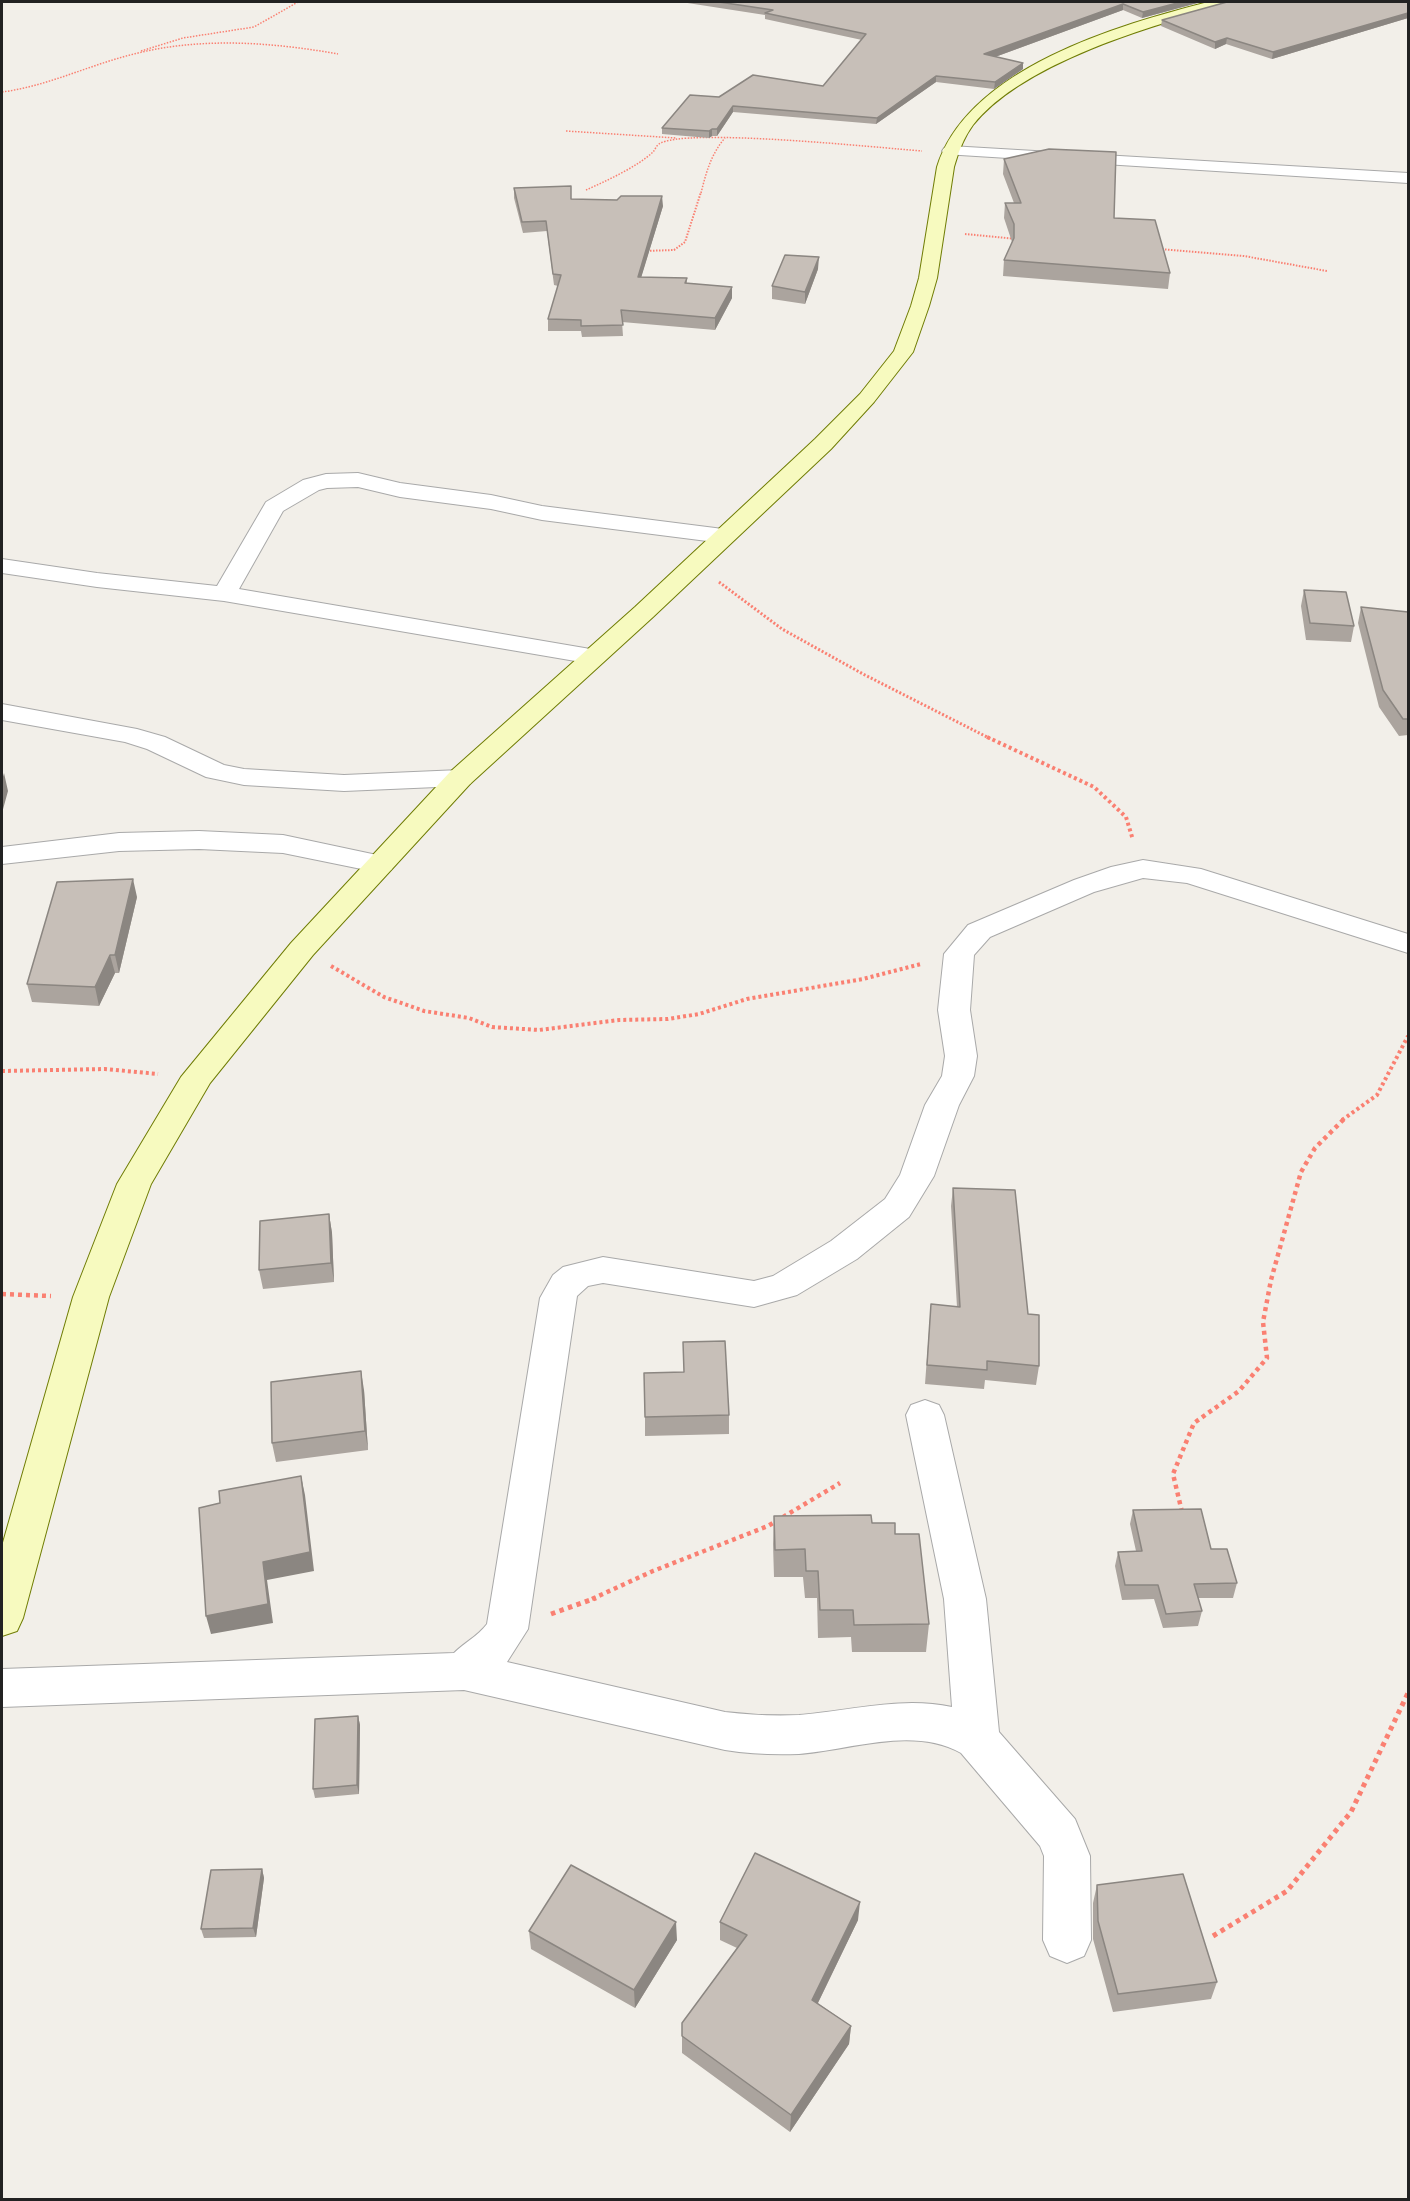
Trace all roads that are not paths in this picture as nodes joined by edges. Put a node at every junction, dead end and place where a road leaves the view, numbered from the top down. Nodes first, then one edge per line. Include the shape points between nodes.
1 (1222, 2) edge
2 (950, 152) junction
3 (1408, 178) edge
4 (723, 536) junction
5 (2, 566) edge
6 (224, 594) junction
7 (593, 656) junction
8 (2, 712) edge
9 (460, 778) junction
10 (2, 856) edge
11 (381, 864) junction
12 (1408, 944) edge
13 (925, 1415) dead end
14 (2, 1618) edge
15 (464, 1671) junction
16 (2, 1688) edge
17 (977, 1739) junction
18 (1067, 1940) dead end

1 - 2 main road via 1163,17 1100,40 1010,85 970,119
2 - 3 street
2 - 4 main road via 928,279 903,351 867,398 823,444
4 - 6 street via 542,513 358,480 326,481 311,485 274,507
4 - 7 main road
5 - 6 street
6 - 7 street
7 - 9 main road
8 - 9 street via 128,735 156,743 216,771 244,777 344,783
9 - 11 main road
10 - 11 street via 119,842 188,840 283,844
11 - 14 main road via 302,949 197,1077 134,1184 91,1297
12 - 15 street via 1191,875 1143,870 1094,882 979,931 959,954 954,1010 961,1056 958,1076 942,1105 917,1176 897,1208 844,1250 784,1286 754,1294 603,1270 582,1272 562,1286 507,1629 493,1649
13 - 17 street via 965,1599
15 - 16 street
15 - 17 street via 755,1735 932,1722 955,1727
17 - 18 street via 1059,1834 1067,1856

